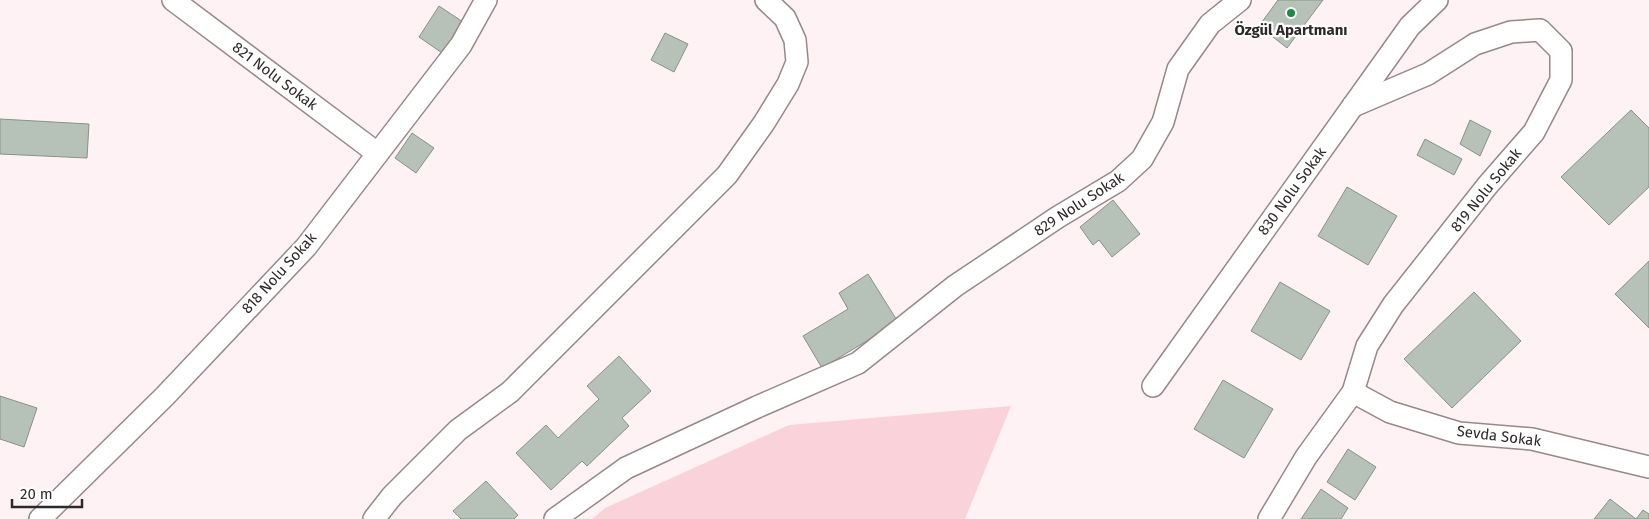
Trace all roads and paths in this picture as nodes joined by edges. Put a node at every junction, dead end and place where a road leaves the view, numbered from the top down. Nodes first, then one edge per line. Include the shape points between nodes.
1 (173, 0) edge
2 (486, 0) edge
3 (766, 0) edge
4 (1240, 0) edge
5 (1437, 0) edge
6 (1353, 106) junction
7 (377, 153) junction
8 (1153, 386) dead end
9 (1353, 392) junction
10 (1649, 467) edge
11 (40, 519) edge
12 (374, 519) edge
13 (555, 519) edge
14 (1270, 519) edge

1 - 7 street, 821 Nolu Sokak
2 - 7 street, 818 Nolu Sokak via 461,45
3 - 12 street via 785,18 795,40 797,62 788,84 764,123 727,175 510,392 452,437 392,496
4 - 13 street, 829 Nolu Sokak via 1210,24 1178,69 1163,122 1142,159 1118,181 955,286 858,363 626,468
5 - 6 street, 830 Nolu Sokak via 1410,26
6 - 8 street, 830 Nolu Sokak
6 - 9 street, 819 Nolu Sokak via 1428,74 1475,44 1511,32 1540,30 1560,51 1561,80 1534,132 1392,305 1367,346
7 - 11 street, 818 Nolu Sokak via 306,247 166,396
9 - 10 street, Sevda Sokak via 1390,412 1459,433 1532,439
9 - 14 street, 819 Nolu Sokak via 1306,457

